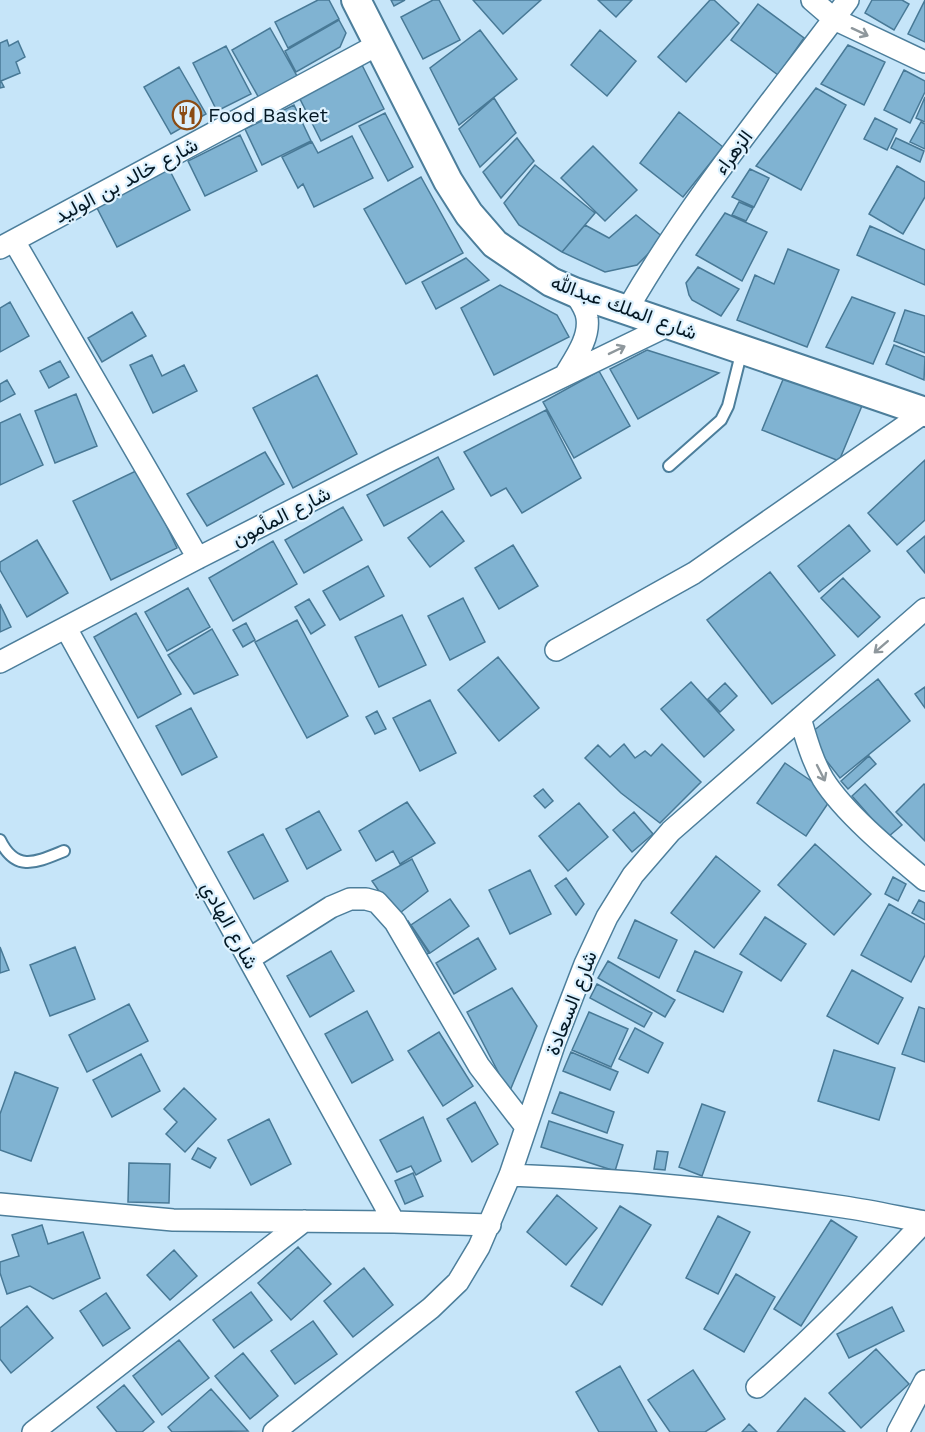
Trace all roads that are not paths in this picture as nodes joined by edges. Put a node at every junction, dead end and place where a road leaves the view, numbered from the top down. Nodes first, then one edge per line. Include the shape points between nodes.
1 (356, 0) edge
2 (812, 0) edge
3 (848, 0) edge
4 (834, 20) junction
5 (379, 44) junction
6 (925, 62) edge
7 (7, 244) edge
8 (574, 292) junction
9 (627, 310) junction
10 (669, 325) junction
11 (742, 350) junction
12 (565, 375) junction
13 (925, 412) edge
14 (669, 466) dead end
15 (198, 558) junction
16 (925, 609) edge
17 (66, 628) junction
18 (556, 650) dead end
19 (0, 663) edge
20 (800, 718) junction
21 (0, 840) edge
22 (64, 851) dead end
23 (925, 880) edge
24 (249, 959) junction
25 (526, 1127) junction
26 (510, 1175) junction
27 (0, 1204) edge
28 (304, 1221) junction
29 (394, 1222) junction
30 (924, 1222) edge
31 (490, 1225) junction
32 (925, 1382) edge
33 (757, 1387) dead end
34 (58, 1425) edge
35 (33, 1432) edge
36 (274, 1432) edge
37 (898, 1432) edge

1 - 5 main road, شارع الملك عبدالله
2 - 4 street
3 - 4 street, الزهراء
4 -> 6 street
4 - 9 street, الزهراء via 690,211
5 - 7 street, شارع خالد بن الوليد
5 - 8 main road, شارع الملك عبدالله via 448,181 470,214 495,244 551,282
7 - 15 street
8 - 9 main road, شارع الملك عبدالله
8 - 12 street via 585,310 586,328 580,350
9 - 10 main road, شارع الملك عبدالله
10 - 11 main road, شارع الملك عبدالله
12 -> 10 street, شارع المأمون
11 - 13 main road, شارع الملك عبدالله
11 - 14 lane via 721,420
12 - 15 street, شارع المأمون
13 - 18 street via 694,573
15 - 17 street, شارع المأمون
16 -> 20 street, شارع السعادة
17 - 19 street, شارع المأمون
17 - 24 street, شارع الهادي
20 -> 23 street via 824,779 871,832
20 - 25 street, شارع السعادة via 671,831 633,875 585,964
21 - 22 lane via 13,858 24,862 37,862
24 - 25 street via 331,907 350,899 377,902 395,922 479,1066
24 - 29 street, شارع الهادي
25 - 26 street, شارع السعادة
26 - 30 street via 586,1178 765,1196
26 - 31 street, شارع السعادة
27 - 28 street via 172,1220
28 - 29 street
28 - 34 street
29 - 31 street
30 - 33 street
31 - 36 street, شارع السعادة via 458,1282 431,1308
32 - 37 street
34 - 35 street

